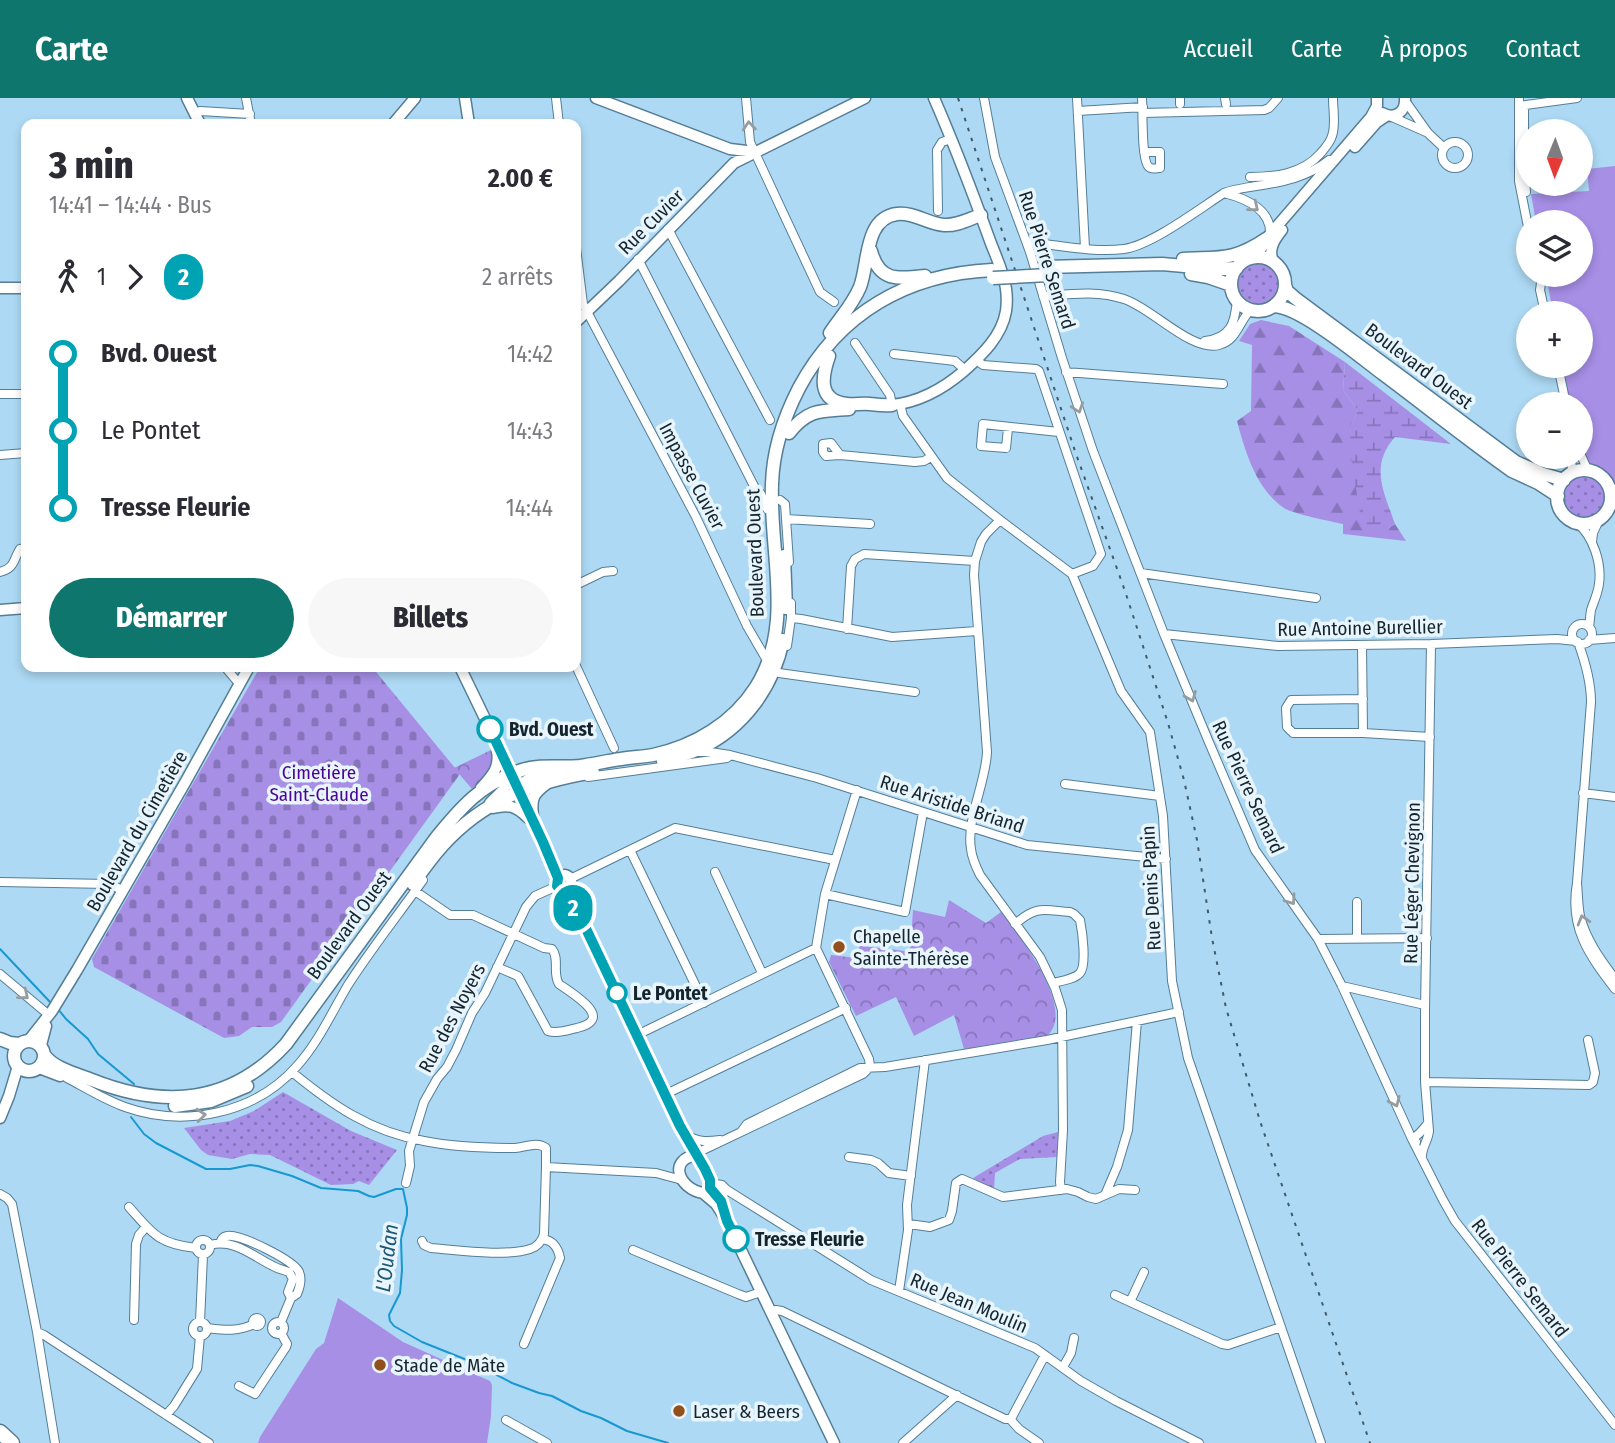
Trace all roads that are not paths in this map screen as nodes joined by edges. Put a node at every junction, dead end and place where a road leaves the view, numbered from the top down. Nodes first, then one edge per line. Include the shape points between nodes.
1 (187, 98) edge
2 (246, 98) edge
3 (415, 98) edge
4 (465, 98) edge
5 (556, 98) edge
6 (596, 98) edge
7 (746, 98) edge
8 (865, 98) edge
9 (934, 98) edge
10 (984, 98) edge
11 (1077, 98) edge
12 (1278, 98) edge
13 (1333, 98) edge
14 (1577, 98) edge
15 (1406, 100) edge
16 (1377, 102) edge
17 (1521, 102) edge
18 (1143, 106) edge
19 (1078, 111) junction
20 (250, 114) junction
21 (1389, 116) junction
22 (197, 119) edge
23 (250, 119) edge
24 (397, 119) edge
25 (468, 119) edge
26 (558, 119) edge
27 (1428, 133) junction
28 (951, 139) junction
29 (1348, 144) junction
30 (1444, 148) dead end
31 (755, 152) junction
32 (1144, 152) dead end
33 (1250, 177) dead end
34 (1224, 193) junction
35 (1525, 210) edge
36 (1529, 210) edge
37 (938, 211) dead end
38 (981, 215) junction
39 (668, 229) junction
40 (1268, 237) junction
41 (1027, 242) junction
42 (869, 244) junction
43 (1085, 248) junction
44 (1256, 258) junction
45 (638, 259) junction
46 (1273, 262) junction
47 (1085, 266) junction
48 (1237, 268) junction
49 (1046, 271) junction
50 (964, 273) junction
51 (993, 274) junction
52 (1231, 285) junction
53 (1285, 285) junction
54 (0, 288) edge
55 (21, 288) edge
56 (581, 288) edge
57 (1043, 296) junction
58 (1237, 300) junction
59 (834, 302) dead end
60 (1274, 306) junction
61 (1251, 310) junction
62 (587, 311) junction
63 (581, 317) edge
64 (1196, 342) junction
65 (855, 343) dead end
66 (894, 354) dead end
67 (829, 356) junction
68 (976, 360) junction
69 (965, 370) junction
70 (1066, 372) junction
71 (806, 376) junction
72 (1223, 384) dead end
73 (0, 394) edge
74 (21, 394) edge
75 (896, 405) junction
76 (794, 406) junction
77 (877, 406) junction
78 (770, 420) dead end
79 (1008, 428) dead end
80 (1059, 432) junction
81 (789, 433) junction
82 (21, 453) edge
83 (0, 455) edge
84 (840, 455) dead end
85 (931, 457) junction
86 (1572, 469) edge
87 (1588, 471) joint
88 (1567, 478) junction
89 (1612, 485) edge
90 (1558, 496) junction
91 (780, 500) junction
92 (1613, 503) edge
93 (767, 509) junction
94 (786, 519) junction
95 (1000, 520) junction
96 (1599, 520) junction
97 (1577, 523) junction
98 (870, 524) dead end
99 (1592, 542) junction
100 (21, 549) edge
101 (975, 561) junction
102 (612, 571) dead end
103 (0, 572) edge
104 (1141, 573) junction
105 (1072, 574) junction
106 (581, 583) edge
107 (1316, 598) dead end
108 (21, 608) edge
109 (0, 610) edge
110 (791, 618) junction
111 (1587, 627) junction
112 (847, 629) junction
113 (977, 631) junction
114 (1573, 632) junction
115 (1164, 634) junction
116 (1603, 638) junction
117 (1615, 638) edge
118 (1557, 639) junction
119 (1589, 641) junction
120 (1577, 642) junction
121 (1431, 644) junction
122 (1362, 646) junction
123 (765, 657) junction
124 (1584, 658) junction
125 (230, 672) edge
126 (246, 672) edge
127 (462, 672) edge
128 (578, 672) edge
129 (779, 673) junction
130 (240, 683) junction
131 (915, 692) dead end
132 (1363, 699) junction
133 (740, 709) junction
134 (1363, 733) junction
135 (1430, 737) junction
136 (725, 740) junction
137 (496, 741) junction
138 (709, 743) junction
139 (614, 748) junction
140 (730, 755) junction
141 (697, 756) junction
142 (622, 759) junction
143 (604, 762) junction
144 (576, 766) junction
145 (548, 781) junction
146 (514, 783) junction
147 (1065, 784) dead end
148 (856, 790) junction
149 (476, 793) junction
150 (1583, 793) junction
151 (1160, 796) junction
152 (1615, 797) edge
153 (483, 810) junction
154 (923, 812) junction
155 (533, 822) junction
156 (972, 827) junction
157 (630, 850) junction
158 (1166, 859) junction
159 (835, 860) junction
160 (423, 870) junction
161 (715, 872) dead end
162 (0, 882) edge
163 (564, 882) junction
164 (1577, 883) junction
165 (122, 890) junction
166 (415, 891) junction
167 (825, 894) junction
168 (1357, 902) dead end
169 (1015, 924) junction
170 (514, 934) junction
171 (1357, 938) junction
172 (1427, 938) junction
173 (1318, 939) junction
174 (816, 948) junction
175 (497, 967) junction
176 (762, 973) junction
177 (0, 974) edge
178 (1615, 979) edge
179 (1053, 983) junction
180 (1342, 986) junction
181 (1615, 989) edge
182 (704, 1003) junction
183 (1425, 1005) junction
184 (846, 1008) junction
185 (53, 1010) junction
186 (1179, 1012) junction
187 (1137, 1021) junction
188 (637, 1035) junction
189 (1062, 1037) junction
190 (0, 1038) edge
191 (1588, 1040) dead end
192 (0, 1047) edge
193 (29, 1055) junction
194 (925, 1060) junction
195 (870, 1067) junction
196 (292, 1072) junction
197 (72, 1075) junction
198 (1425, 1082) junction
199 (666, 1094) junction
200 (0, 1118) edge
201 (1428, 1123) junction
202 (684, 1133) junction
203 (413, 1139) junction
204 (726, 1139) junction
205 (1412, 1139) junction
206 (1425, 1144) junction
207 (849, 1157) dead end
208 (1423, 1159) junction
209 (688, 1160) junction
210 (546, 1167) junction
211 (656, 1173) junction
212 (911, 1176) junction
213 (682, 1180) junction
214 (406, 1183) dead end
215 (708, 1188) junction
216 (1135, 1189) dead end
217 (1061, 1190) junction
218 (727, 1191) junction
219 (0, 1194) edge
220 (1105, 1196) junction
221 (721, 1201) junction
222 (129, 1207) dead end
223 (727, 1221) junction
224 (909, 1224) junction
225 (146, 1227) junction
226 (543, 1238) junction
227 (422, 1241) dead end
228 (211, 1245) junction
229 (196, 1248) junction
230 (633, 1250) dead end
231 (203, 1255) junction
232 (1144, 1272) dead end
233 (899, 1291) junction
234 (761, 1292) junction
235 (1115, 1295) dead end
236 (1130, 1302) junction
237 (771, 1312) junction
238 (134, 1320) dead end
239 (276, 1324) junction
240 (204, 1325) junction
241 (1281, 1327) junction
242 (37, 1332) junction
243 (1074, 1338) dead end
244 (523, 1344) dead end
245 (1045, 1355) junction
246 (1063, 1367) junction
247 (239, 1386) dead end
248 (957, 1395) junction
249 (166, 1415) junction
250 (1010, 1419) junction
251 (506, 1420) dead end
252 (1615, 1425) edge
253 (0, 1432) edge
254 (12, 1443) edge
255 (55, 1443) edge
256 (209, 1443) edge
257 (547, 1443) edge
258 (834, 1443) edge
259 (903, 1443) edge
260 (1039, 1443) edge
261 (1199, 1443) edge
262 (1321, 1443) edge

1 - 22 street
2 - 20 street
3 - 24 street
4 - 25 street
5 - 26 street
6 - 31 street via 730,149
31 -> 7 street
8 - 31 street, Rue Cuvier
9 - 28 street
10 - 41 street, Rue Pierre Semard via 995,157
11 - 19 street
12 - 18 street via 1264,110
13 - 33 street via 1332,138 1316,158 1294,172
14 - 17 street
15 - 21 street via 1403,110
15 - 27 street
16 - 21 street via 1380,112
16 - 29 street via 1371,117
17 - 35 street via 1519,181
17 - 36 street
18 - 19 street
18 - 32 street
19 - 43 street
20 - 22 street via 200,111
20 - 23 street
21 - 27 street
21 - 46 street via 1377,122 1279,233 1270,251
27 - 30 street
28 - 37 street via 937,150
28 - 38 street
29 - 34 street via 1315,170 1283,182
29 - 40 street
31 - 39 street, Rue Cuvier via 734,163
31 - 59 street via 820,292
34 -> 40 street via 1254,205 1269,223
34 - 43 street via 1152,240 1127,249
38 - 42 main road via 945,225 915,216 890,216 875,228
38 - 68 street via 1003,274 1007,301 999,331
39 - 45 street, Rue Cuvier
39 - 78 street
40 - 44 street
40 - 47 main road via 1245,252 1226,257
41 - 43 street
41 - 57 street, Rue Pierre Semard
42 - 50 main road via 875,265 894,278
42 - 71 main road via 859,289 809,362
44 - 46 main road
44 - 48 main road
45 - 62 street, Rue Cuvier
45 - 93 street
46 - 53 main road
47 - 48 main road, Boulevard Ouest
47 - 49 main road, Boulevard Ouest
48 - 52 main road
49 - 51 main road, Boulevard Ouest, bridge
49 - 52 main road, Boulevard Ouest via 1157,270
50 - 51 main road, Boulevard Ouest
50 - 71 main road, Boulevard Ouest via 920,283 880,301 843,328
51 - 67 main road, Boulevard Ouest via 906,296 859,325
52 - 58 main road
53 - 60 main road
53 - 88 main road, Boulevard Ouest via 1295,299 1516,462
54 - 55 street
56 - 62 street, Impasse Cuvier
57 - 64 street via 1096,293 1120,298 1138,304
57 - 70 street, Rue Pierre Semard
58 - 61 main road
58 - 64 street via 1232,326 1225,334
60 - 61 main road
60 - 90 main road, Boulevard Ouest via 1306,319 1512,471
61 - 64 street via 1226,342
62 - 63 street, Rue Cuvier
62 - 123 street, Impasse Cuvier
65 - 75 street
66 - 69 street via 955,360
67 - 76 main road, Boulevard Ouest
67 - 77 main road via 823,380 832,399
68 - 69 street
68 - 80 street via 983,365 1039,371
69 - 75 street via 939,390
70 - 72 street
70 -> 104 street, Rue Pierre Semard
71 - 76 main road, Boulevard Ouest
73 - 74 street
75 - 77 main road
75 - 85 street
76 - 81 main road, Boulevard Ouest
76 - 93 street via 781,415 772,445
76 - 133 main road, Boulevard Ouest via 776,449 772,486 778,597 775,642 767,667
77 - 81 main road via 813,413
79 - 80 street
80 - 105 street via 1101,554 1093,566
81 - 91 main road, Boulevard Ouest via 783,451
82 - 83 street
84 - 85 street via 915,462
85 - 95 street via 947,478
86 - 88 street
87 - 88 main road
87 - 89 main road
88 - 90 main road
89 - 92 main road
90 - 97 main road via 1563,513
91 - 94 street via 785,504
91 - 138 main road, Boulevard Ouest via 786,609 780,654 756,704
92 - 96 main road
93 - 123 street via 773,619
94 - 98 street
94 - 110 street
95 - 101 street via 981,542
95 - 105 street
96 - 97 main road
96 - 99 street
97 - 99 street
99 - 111 street via 1600,579
100 - 103 street via 13,565
101 - 112 street via 858,556 851,566
101 - 113 street
102 - 106 street
104 - 107 street
104 - 115 street, Rue Pierre Semard
105 - 151 street, Rue Denis Papin via 1121,691 1150,732
108 - 109 street
110 - 112 street
110 - 129 street
111 - 114 street via 1576,626
111 - 116 street
111 - 119 street via 1592,635
112 - 113 street via 892,637
113 - 156 street via 987,751
114 - 118 street, Rue Antoine Burellier
114 - 120 street
115 - 122 street, Rue Antoine Burellier via 1278,646
115 -> 173 street, Rue Pierre Semard via 1255,849
116 - 117 street
116 - 119 street
118 - 120 street, Rue Antoine Burellier
118 - 121 street, Rue Antoine Burellier
119 - 120 street
119 - 124 street
120 - 124 street
121 - 122 street, Rue Antoine Burellier
121 - 135 street, Rue Léger Chevignon
122 - 132 street
123 - 133 street
124 - 150 street via 1591,702
125 - 130 street
126 - 130 street, Boulevard du Cimetière
127 - 137 street
128 - 139 street
129 - 131 street
129 - 136 street via 757,708
130 - 165 street, Boulevard du Cimetière
132 - 134 street
132 - 134 street via 1291,700 1286,708 1287,727 1293,733
133 - 138 main road, Boulevard Ouest via 716,729
134 - 135 street
135 - 172 street, Rue Léger Chevignon
136 - 138 street
136 - 140 street
137 - 146 street
137 - 149 street via 496,771
138 - 140 street, Rue Aristide Briand
138 - 141 main road, Boulevard Ouest
138 - 142 main road, Boulevard Ouest
139 - 142 street
139 - 143 street
140 - 141 street, Rue Aristide Briand
140 - 148 street, Rue Aristide Briand
141 - 145 main road, Boulevard Ouest
142 - 143 main road, Boulevard Ouest
143 - 144 main road, Boulevard Ouest
144 - 146 street via 520,785
144 - 146 main road, Boulevard Ouest via 532,768
145 - 146 main road, Boulevard Ouest
145 - 155 street via 533,797
146 - 149 main road, Boulevard Ouest via 496,781
146 - 153 main road, Boulevard Ouest
146 - 153 street
146 - 155 street
147 - 151 street
148 - 154 street, Rue Aristide Briand
148 - 159 street
149 - 197 main road, Boulevard Ouest via 436,838 286,1044 262,1068 221,1089 183,1098 135,1095
150 - 152 street
150 - 164 street
151 - 158 street, Rue Denis Papin
153 - 155 street via 511,805
153 - 160 main road, Boulevard Ouest via 442,846
154 - 156 street, Rue Aristide Briand
154 - 167 street via 905,912
155 - 163 street
156 - 158 street, Rue Aristide Briand via 1027,845
156 - 169 street via 974,863
157 - 159 street, Rue des Noyers via 675,828
157 - 163 street, Rue des Noyers
157 - 182 street
158 - 186 street, Rue Denis Papin via 1172,981
159 - 167 street
160 - 166 street via 424,879
160 - 197 main road, Boulevard Ouest via 295,1046 239,1090 192,1105 160,1106 113,1097
161 - 176 street
162 - 165 street via 109,884
163 - 170 street, Rue des Noyers via 535,896
163 - 188 street via 569,903 579,914
178 -> 164 street via 1584,927
164 - 181 street via 1575,915 1581,935
165 - 185 street, Boulevard du Cimetière
166 - 170 street via 450,915 473,915
166 - 196 street
167 - 174 street
168 - 171 street
169 - 179 street
169 - 179 street via 1038,910 1070,912 1080,920 1082,971
170 - 175 street, Rue des Noyers
170 - 175 street via 554,951 556,979 589,1007 590,1023 548,1031 518,976
171 - 172 street
171 - 173 street
172 - 183 street, Rue Léger Chevignon
173 - 180 street, Rue Pierre Semard
174 - 176 street
174 - 184 street
175 - 203 street, Rue des Noyers via 456,1050 427,1095
176 - 182 street
177 -> 185 street
179 - 189 street via 1062,1010
180 - 183 street
180 -> 205 street, Rue Pierre Semard
182 - 188 street
183 - 198 street, Rue Léger Chevignon
184 - 195 street
184 - 199 street
185 - 193 street, Boulevard du Cimetière
186 - 187 street
186 - 241 street, Rue Denis Papin via 1188,1058
187 - 189 street
187 - 220 street via 1128,1130
188 - 199 street
189 - 194 street
189 - 217 street
190 - 193 main road
191 - 198 street via 1595,1073 1589,1085
192 - 193 main road
193 - 197 main road, Boulevard Ouest
193 - 200 street, Boulevard du Cimetière
194 - 195 street
194 - 212 street
195 - 204 street
197 -> 196 street via 128,1108 191,1116 237,1107
196 - 203 street via 349,1114
198 - 201 street, Rue Léger Chevignon
199 - 202 street
201 - 205 street
201 - 206 street, Rue Léger Chevignon
202 - 204 street via 702,1141
202 - 209 street
203 - 210 street via 517,1148 539,1144 546,1149
203 - 214 street, Rue des Noyers
204 - 209 street
205 - 206 street
205 - 208 street, Rue Pierre Semard
206 - 208 street, Rue Léger Chevignon
207 - 212 street via 875,1161 889,1173
208 - 252 street, Rue Pierre Semard via 1455,1221
209 - 211 street
209 - 213 street
209 - 215 street via 705,1169
210 - 211 street
210 - 226 street
211 - 213 street
212 - 224 street
213 - 215 street via 692,1190
215 - 218 street, Rue Jean Moulin via 722,1185
215 - 221 street
215 - 223 street
216 - 220 street via 1119,1189
217 - 220 street via 1093,1199
217 - 224 street via 1003,1197 960,1180 949,1220 930,1227
218 - 221 street
218 - 233 street, Rue Jean Moulin via 862,1275
219 - 242 street via 12,1204
221 - 223 street
222 - 225 street
223 - 234 street
224 - 233 street
225 - 229 street via 170,1244
225 - 238 street via 135,1244
226 - 227 street via 533,1248 476,1252 431,1248
226 - 244 street via 556,1246 560,1258
228 - 229 street via 202,1240
228 - 231 street
228 - 239 street via 230,1236 296,1267 299,1290
229 - 231 street
230 - 234 street via 746,1297
231 - 240 street
232 - 236 street
233 - 245 street, Rue Jean Moulin
234 - 237 street
235 - 236 street
236 - 241 street via 1228,1345
237 - 248 street via 782,1311
237 - 258 street
239 - 240 street via 228,1331
239 - 247 street via 272,1329 281,1333 286,1347 255,1394
240 - 249 street via 196,1323 193,1328 200,1336 197,1369
241 - 262 street, Rue Denis Papin
242 - 249 street
242 - 255 street
243 - 246 street
245 - 246 street, Rue Jean Moulin
245 - 250 street
246 - 261 street, Rue Jean Moulin via 1116,1401
248 - 250 street
248 - 259 street
249 - 256 street
250 - 260 street
251 - 257 street
253 - 254 highway

